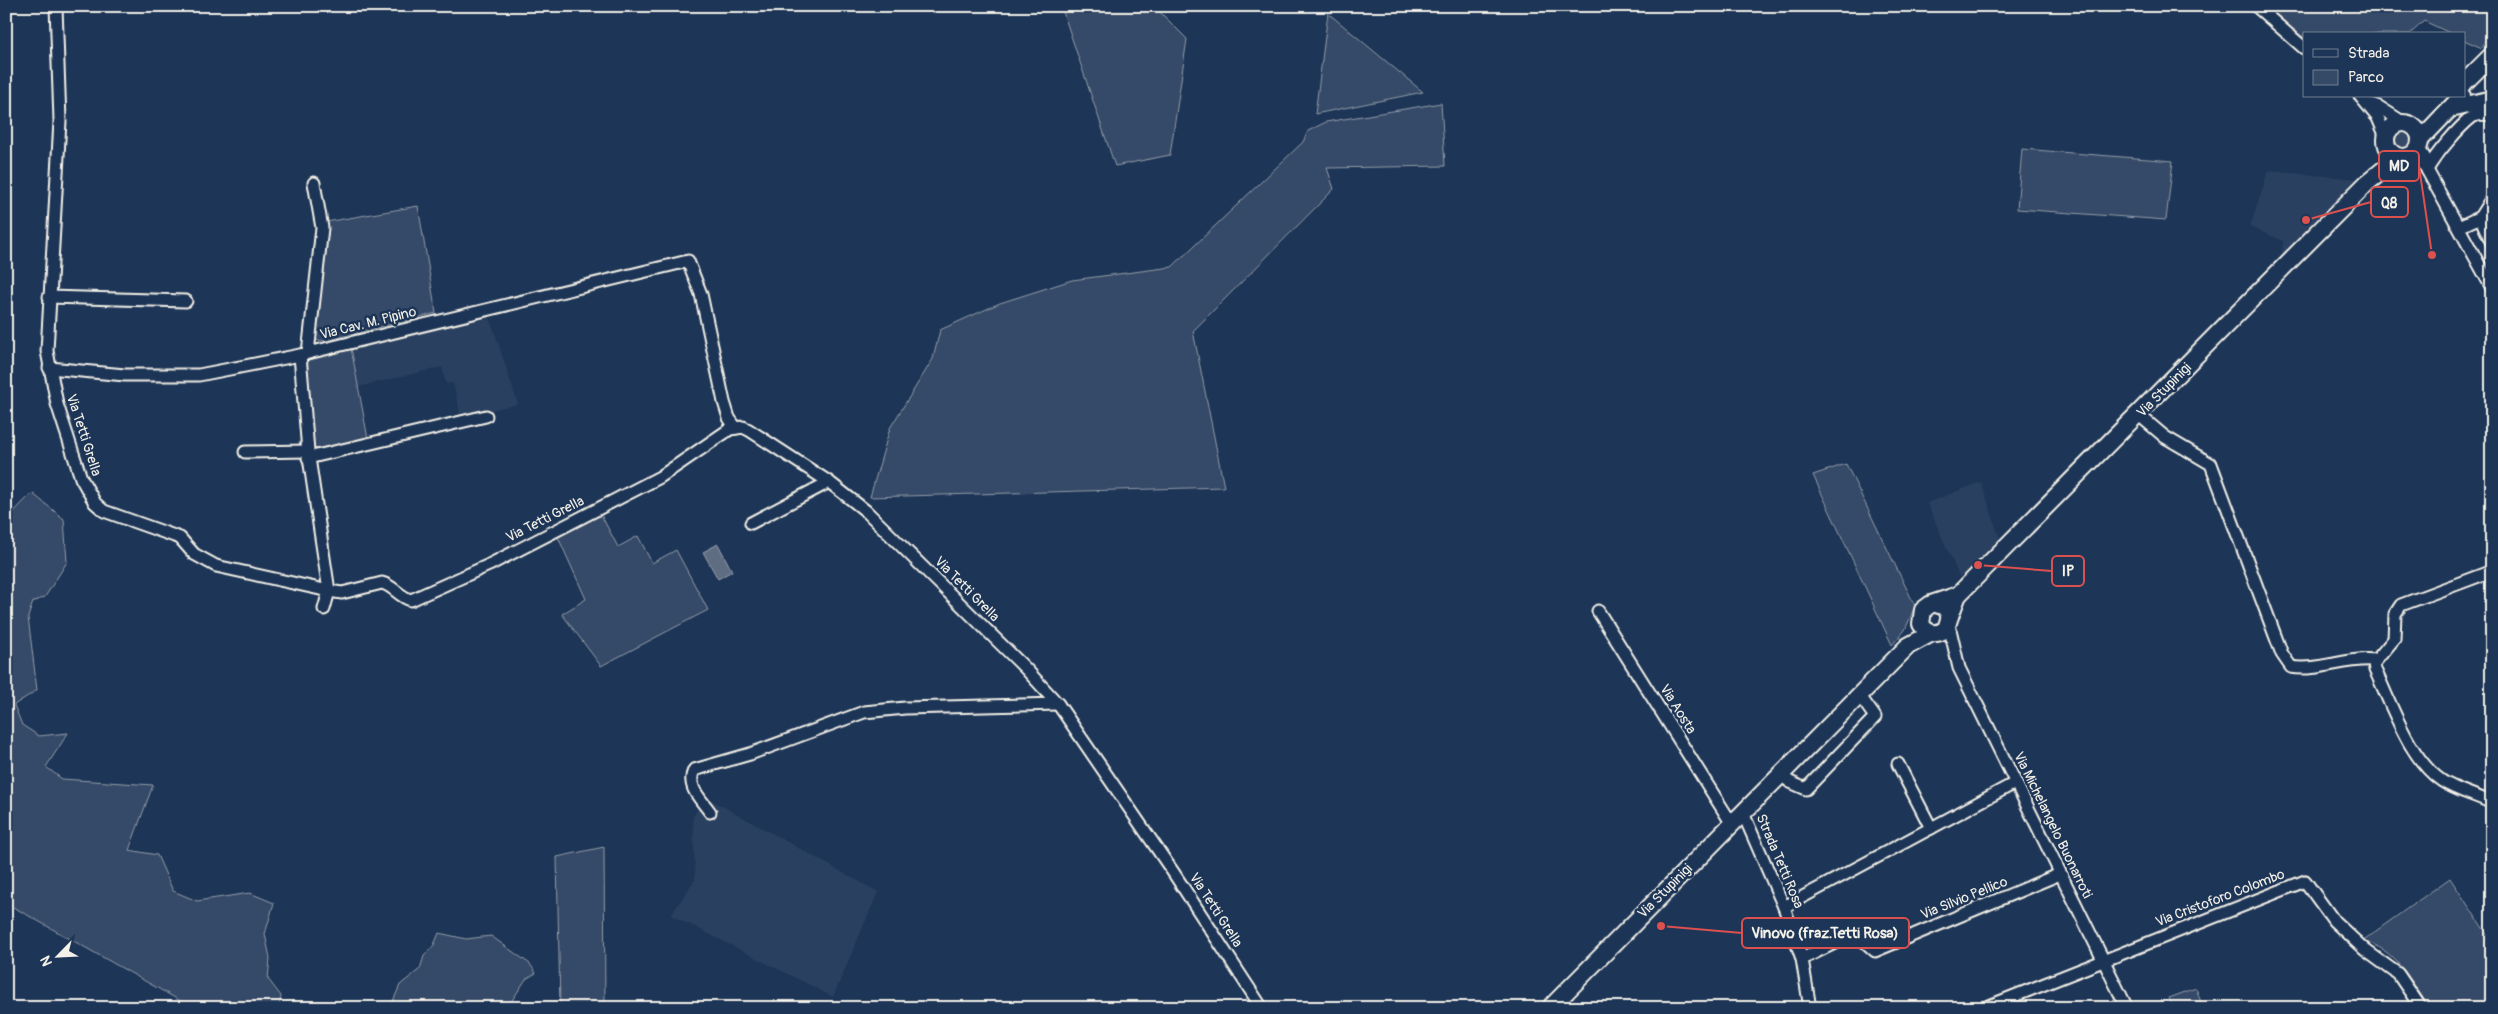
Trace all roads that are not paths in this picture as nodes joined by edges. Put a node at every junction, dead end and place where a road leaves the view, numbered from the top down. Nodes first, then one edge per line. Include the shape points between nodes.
1 (56, 6) edge
2 (2256, 6) edge
3 (2303, 47) edge
4 (2492, 54) edge
5 (2492, 66) edge
6 (2466, 81) edge
7 (2466, 92) edge
8 (2492, 99) edge
9 (2364, 100) edge
10 (2450, 103) edge
11 (2492, 115) edge
12 (2407, 124) junction
13 (2386, 140) junction
14 (2412, 150) junction
15 (2427, 168) junction
16 (314, 183) dead end
17 (2367, 183) junction
18 (2492, 198) edge
19 (2480, 217) junction
20 (2459, 227) junction
21 (2492, 243) edge
22 (2490, 281) edge
23 (49, 297) junction
24 (186, 301) dead end
25 (304, 354) junction
26 (50, 368) junction
27 (2139, 414) junction
28 (486, 416) dead end
29 (736, 428) junction
30 (245, 452) dead end
31 (308, 455) junction
32 (829, 482) junction
33 (751, 523) dead end
34 (2492, 571) edge
35 (329, 591) junction
36 (1958, 595) junction
37 (1936, 604) junction
38 (324, 609) dead end
39 (1598, 611) dead end
40 (1920, 619) junction
41 (1942, 627) junction
42 (1908, 646) junction
43 (2375, 660) junction
44 (1860, 696) junction
45 (1058, 704) junction
46 (1898, 764) dead end
47 (1781, 775) junction
48 (2015, 783) junction
49 (2492, 803) edge
50 (710, 812) dead end
51 (1738, 818) junction
52 (1931, 828) junction
53 (2060, 874) junction
54 (1784, 907) junction
55 (1802, 959) junction
56 (2103, 960) junction
57 (2419, 1007) edge
58 (1262, 1008) edge
59 (1550, 1008) edge
60 (1810, 1008) edge
61 (1984, 1008) edge
62 (2127, 1008) edge

1 - 23 street, Via Tetti Grella via 60,121
2 - 3 street
4 - 6 street
5 - 7 street, Via Stupinigi
8 - 10 street
9 - 12 street
9 - 13 street via 2378,118
10 - 12 street via 2429,117
10 - 14 street, Via Stupinigi
11 - 15 street via 2472,117
12 - 13 street via 2391,127
12 - 14 street via 2416,129
13 - 14 street via 2391,152
13 - 17 street, Via Stupinigi via 2383,156
14 - 15 street
14 - 17 street, Via Stupinigi
15 - 20 street
16 - 25 street via 322,228
17 - 27 street, Via Stupinigi
18 - 19 street
19 - 20 street
19 - 21 street
20 - 22 street
23 - 24 street
23 - 26 street, Via Tetti Grella
25 - 26 street, Via Cav. M. Pipino via 199,375 125,375
25 - 29 street, Via Cav. M. Pipino via 688,261 701,294 724,402
25 - 31 street
26 - 35 street, Via Tetti Grella via 59,412 81,478 95,503 104,511 180,538 194,554 216,566
27 - 36 street, Via Stupinigi
27 - 43 street via 2165,437 2211,464 2282,654 2290,667 2305,669 2350,660
28 - 31 street
29 - 32 street, Via Tetti Grella via 749,430
29 - 35 street, Via Tetti Grella via 722,433 660,477 489,565 417,598 407,600 388,584 382,583 352,591
30 - 31 street
31 - 35 street
32 - 33 street
32 - 45 street, Via Tetti Grella via 876,520
34 - 43 street via 2401,605 2395,614 2396,630 2392,645
35 - 38 street
36 - 37 street, Via Stupinigi
36 - 41 street, Via Stupinigi
37 - 40 street via 1923,610
37 - 41 street via 1945,607
39 - 51 street, Via Aosta
40 - 41 street via 1924,628
40 - 42 street, Via Stupinigi
41 - 42 street, Via Stupinigi
41 - 48 street, Via Michelangelo Buonarroti
42 - 44 street, Via Stupinigi
43 - 49 street via 2375,670 2385,692 2427,770 2453,788
44 - 47 street, Via Stupinigi
44 - 47 street via 1875,717 1806,789
45 - 50 street via 864,712 750,754 694,770 690,779 692,787
45 - 58 street, Via Tetti Grella via 1174,872
46 - 52 street
47 - 51 street, Via Stupinigi
48 - 52 street
48 - 53 street, Via Michelangelo Buonarroti
51 - 54 street, Strada Tetti Rosa
51 - 59 street, Via Stupinigi
52 - 54 street
53 - 55 street, Via Silvio Pellico via 1875,951 1855,933
53 - 56 street, Via Michelangelo Buonarroti
54 - 55 street, Strada Tetti Rosa
55 - 60 street, Strada Tetti Rosa
56 - 57 street, Via Cristoforo Colombo via 2305,881 2334,921 2365,950 2398,974
56 - 61 street, Via Cristoforo Colombo
56 - 62 street, Via Michelangelo Buonarroti

